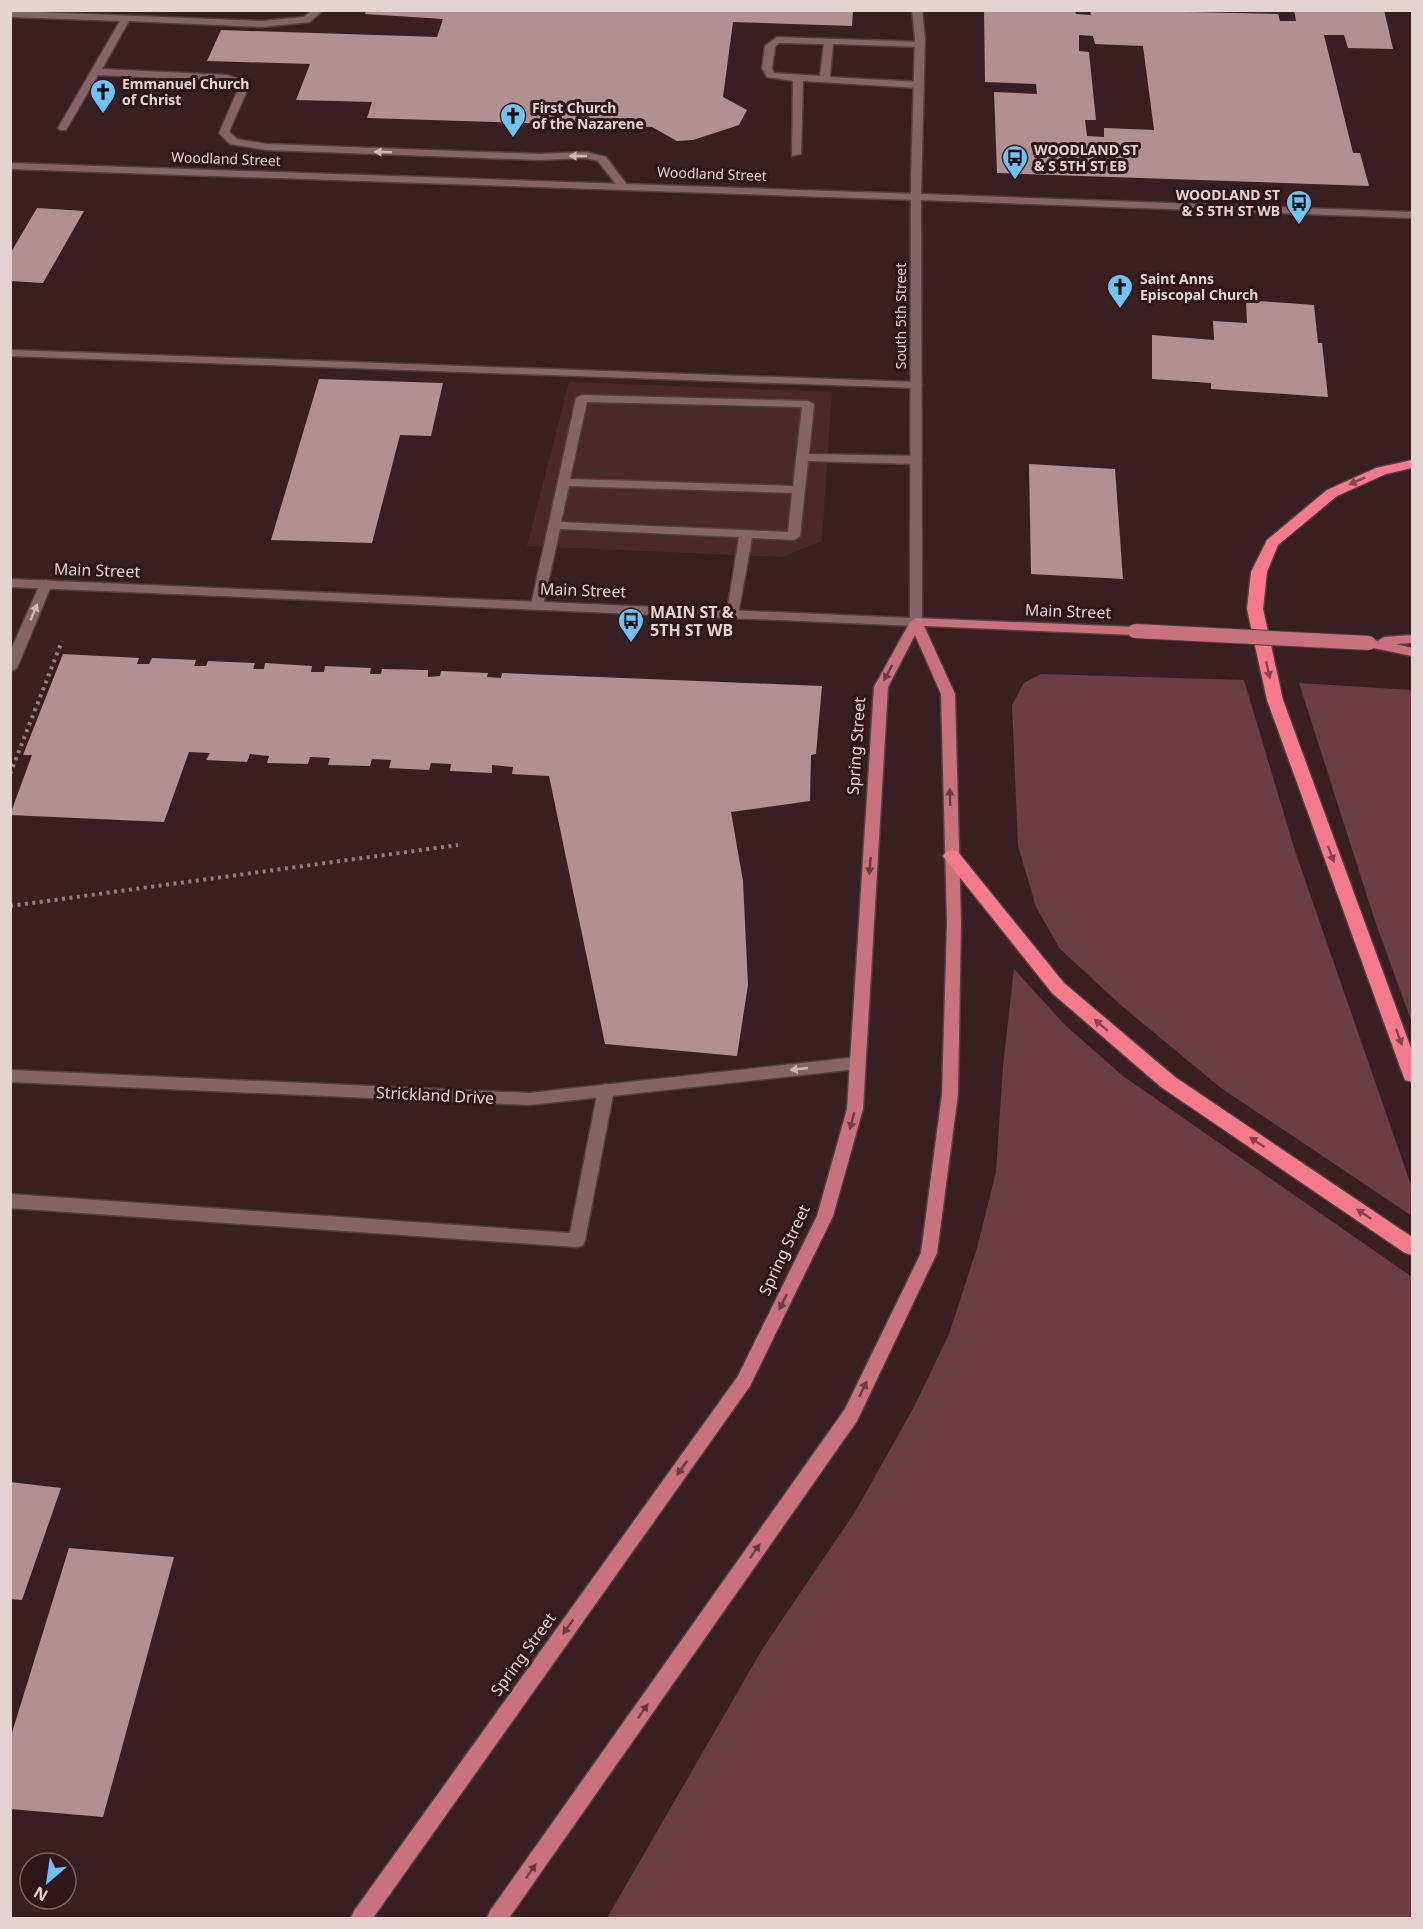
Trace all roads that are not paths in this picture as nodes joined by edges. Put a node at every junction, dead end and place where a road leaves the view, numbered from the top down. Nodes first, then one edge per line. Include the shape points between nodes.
1 (320, 10) edge
2 (917, 10) edge
3 (10, 14) edge
4 (126, 19) junction
5 (829, 40) junction
6 (920, 44) junction
7 (96, 72) junction
8 (798, 78) junction
9 (825, 80) junction
10 (919, 85) junction
11 (63, 128) dead end
12 (796, 154) dead end
13 (10, 166) edge
14 (623, 186) junction
15 (917, 197) junction
16 (1413, 215) edge
17 (10, 353) edge
18 (916, 384) junction
19 (802, 457) junction
20 (916, 460) junction
21 (1413, 464) edge
22 (564, 482) junction
23 (799, 490) junction
24 (554, 525) junction
25 (746, 534) junction
26 (10, 583) edge
27 (46, 584) junction
28 (537, 605) junction
29 (733, 612) junction
30 (916, 622) junction
31 (1413, 639) edge
32 (1369, 643) junction
33 (1413, 652) edge
34 (10, 668) edge
35 (952, 856) junction
36 (857, 1063) junction
37 (1413, 1075) edge
38 (10, 1076) edge
39 (613, 1089) junction
40 (10, 1200) edge
41 (1413, 1247) edge
42 (361, 1918) edge
43 (497, 1918) edge

1 - 4 main road via 307,20 262,24
2 - 6 main road, South 5th Street
3 - 4 main road
4 - 7 main road
5 - 6 main road
5 - 8 main road via 777,40 770,46 770,75
5 - 9 main road
6 - 10 main road, South 5th Street
7 - 11 main road
14 -> 7 main road via 602,159 585,155 540,157 267,147 234,142 224,133 245,84 227,78
8 - 9 main road
8 - 12 main road
9 - 10 main road
10 - 15 main road, South 5th Street
13 - 14 main road, Woodland Street
14 - 15 main road, Woodland Street
15 - 16 main road, Woodland Street
15 - 18 main road, South 5th Street
17 - 18 main road
18 - 20 main road, South 5th Street
19 - 20 main road
19 - 22 main road via 808,404 582,398
19 - 23 main road
20 - 30 main road, South 5th Street
21 -> 37 highway via 1381,471 1332,493 1272,543 1259,572 1255,609 1275,700
22 - 23 main road via 614,489 720,493
22 - 24 main road
23 - 25 main road via 794,536
24 - 25 main road via 716,527
24 - 28 main road
25 - 29 main road
26 - 27 main road, Main Street
27 - 28 main road, Main Street
34 -> 27 main road
28 - 29 main road, Main Street
29 - 30 main road, Main Street
30 - 32 main road, Main Street, bridge
35 -> 30 main road via 948,694
30 -> 36 main road, Spring Street via 881,687
31 - 32 main road
32 - 33 main road
41 -> 35 highway via 1168,1082 1058,988
43 -> 35 main road via 851,1414 929,1254 950,1094
36 -> 39 main road, Strickland Drive
36 -> 42 main road, Spring Street via 855,1109 825,1216 744,1381
38 - 39 main road, Strickland Drive via 529,1099
39 - 40 main road via 577,1240

